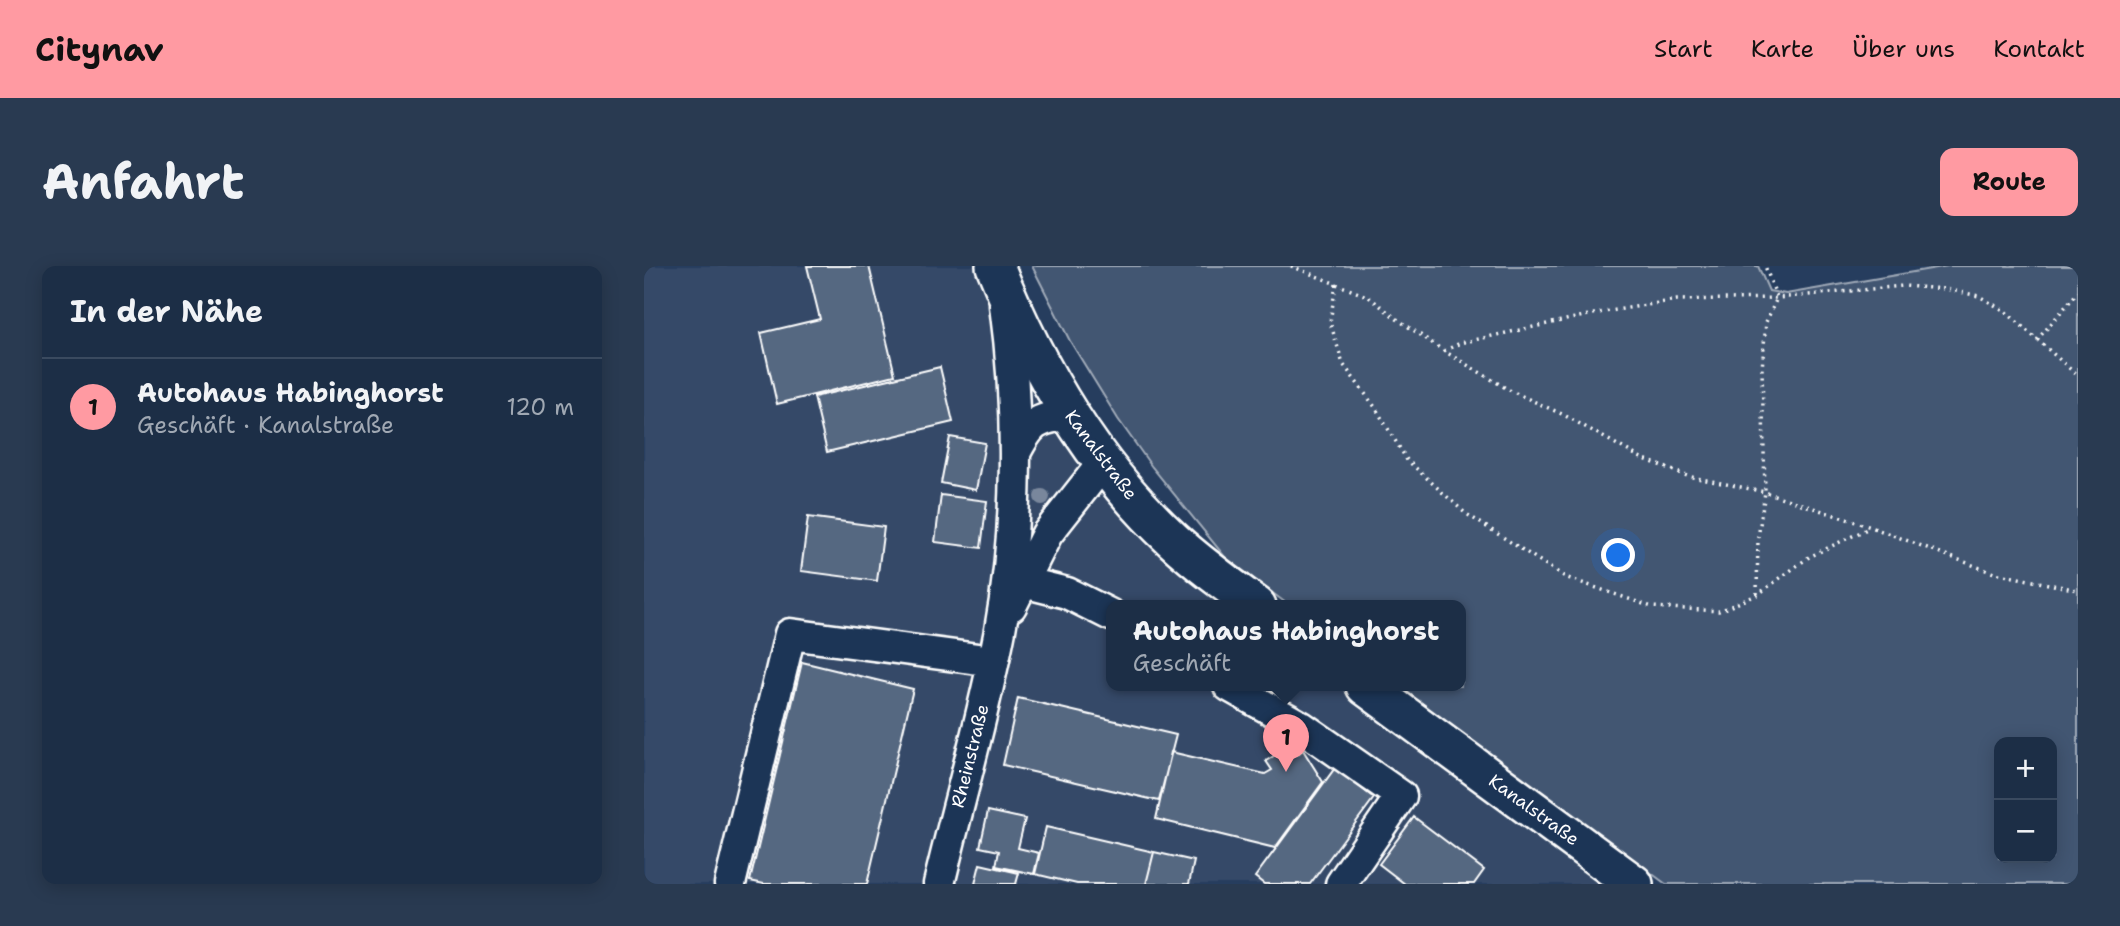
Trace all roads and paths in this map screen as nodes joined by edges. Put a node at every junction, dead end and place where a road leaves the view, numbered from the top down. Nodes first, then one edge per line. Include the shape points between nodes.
1 (1291, 266) edge
2 (1765, 266) edge
3 (998, 274) edge
4 (1336, 283) junction
5 (2078, 292) edge
6 (1777, 298) junction
7 (2037, 340) junction
8 (1444, 351) junction
9 (2078, 376) edge
10 (1068, 414) junction
11 (1015, 453) junction
12 (1103, 463) junction
13 (1765, 492) junction
14 (1871, 527) junction
15 (1023, 582) junction
16 (2078, 590) edge
17 (1757, 595) junction
18 (1248, 600) edge
19 (1106, 612) edge
20 (1000, 629) junction
21 (993, 661) junction
22 (1238, 691) edge
23 (1372, 691) edge
24 (730, 884) edge
25 (939, 884) edge
26 (1341, 884) edge
27 (1634, 884) edge

1 - 4 path
2 - 6 path
3 - 10 main road, Kanalstraße
3 - 11 street, Rheinstraße via 1011,347
4 - 8 path via 1369,298
4 - 17 path via 1330,322 1343,364 1407,460 1465,513 1565,577 1652,607 1719,611
5 - 7 path
6 - 7 path via 1881,287 1946,289 1979,296 2005,311
6 - 8 path via 1676,300 1472,340
6 - 13 path via 1766,322 1762,369
7 - 9 path
8 - 13 path via 1639,457 1687,476
10 - 11 street via 1041,419 1026,432
10 - 12 main road, Kanalstraße
11 - 20 street, Rheinstraße
12 - 15 street, Rheinstraße via 1047,534
12 - 18 main road, Kanalstraße via 1173,540
13 - 14 path
13 - 17 path
14 - 16 path via 1994,573
14 - 17 path via 1809,557
15 - 19 street via 1067,593
15 - 20 street, Rheinstraße
20 - 21 street, Rheinstraße
21 - 24 street via 790,634
21 - 25 street, Rheinstraße
22 - 26 street via 1302,727 1401,796
23 - 27 main road, Kanalstraße

